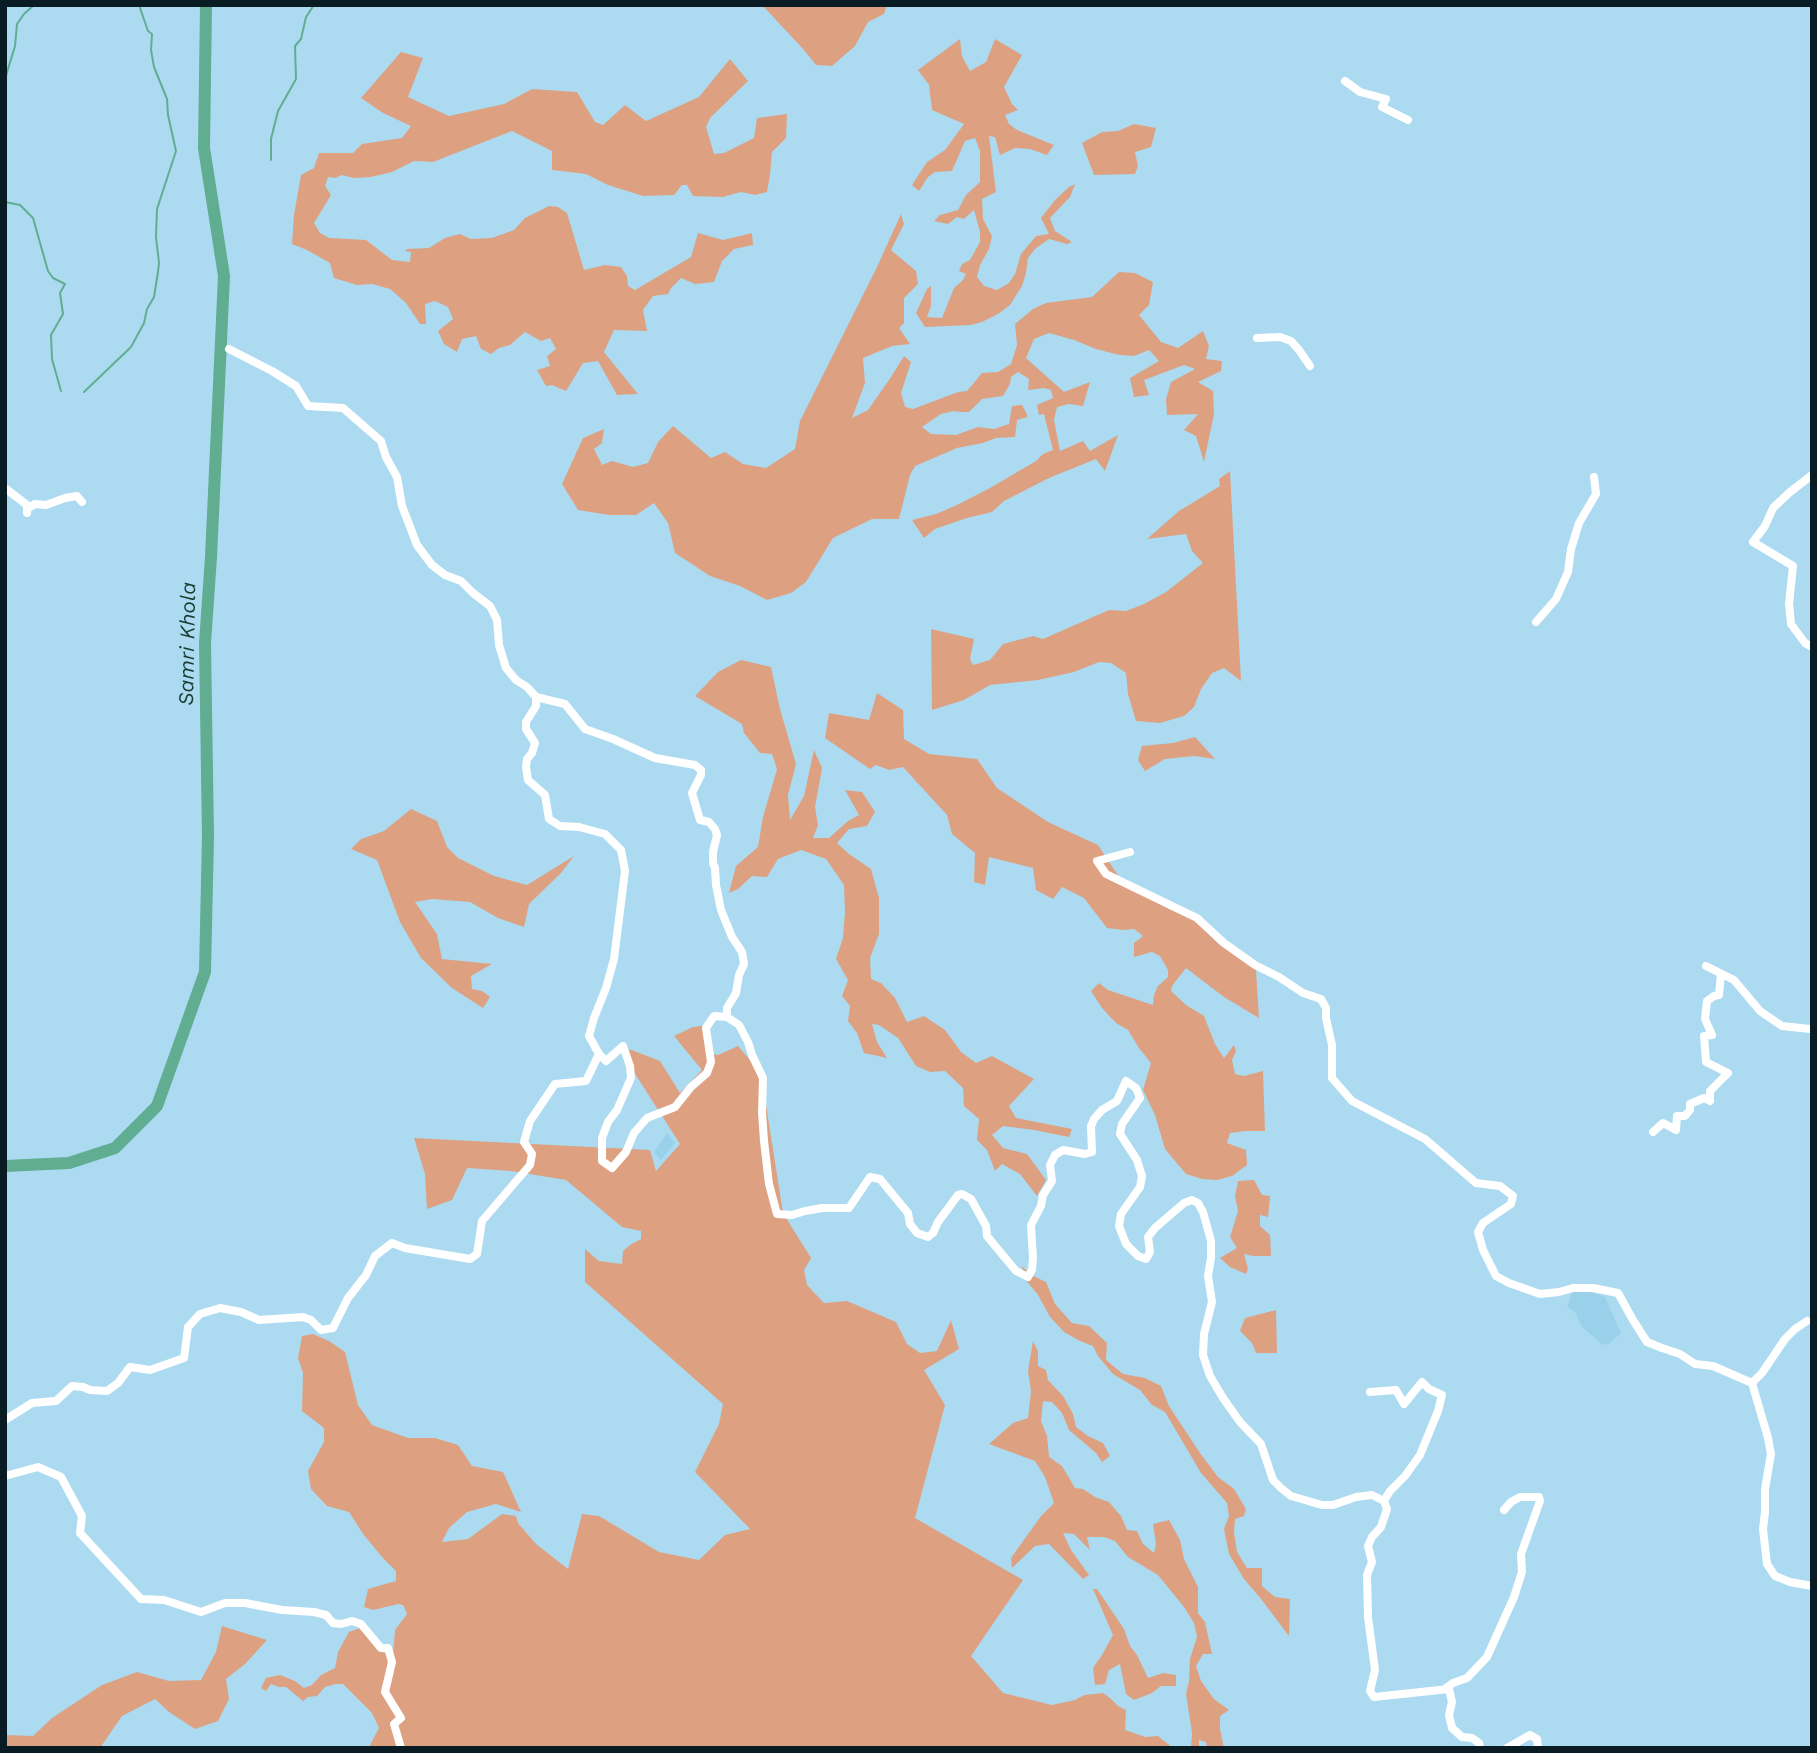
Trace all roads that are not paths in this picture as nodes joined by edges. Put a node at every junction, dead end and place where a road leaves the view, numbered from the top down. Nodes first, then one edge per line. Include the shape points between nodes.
1 (1345, 81) dead end
2 (1408, 120) dead end
3 (1257, 338) dead end
4 (229, 349) dead end
5 (1310, 366) dead end
6 (1812, 475) edge
7 (1594, 477) dead end
8 (5, 488) edge
9 (82, 502) dead end
10 (1536, 622) dead end
11 (1812, 647) edge
12 (536, 697) junction
13 (1130, 852) dead end
14 (1706, 967) dead end
15 (1721, 974) junction
16 (727, 1017) junction
17 (1812, 1028) edge
18 (599, 1054) junction
19 (1653, 1132) dead end
20 (1807, 1321) dead end
21 (1752, 1383) junction
22 (1370, 1392) dead end
23 (5, 1420) edge
24 (5, 1476) edge
25 (1384, 1501) junction
26 (1504, 1510) dead end
27 (1811, 1585) edge
28 (1797, 1592) dead end
29 (1446, 1688) junction
30 (401, 1748) edge
31 (1480, 1748) edge
32 (1507, 1748) edge
33 (1538, 1748) edge

1 - 2 street via 1360,92 1386,99 1382,107
3 - 5 street via 1291,341
4 - 12 street via 296,386 308,406 343,408 382,440 417,545 432,565 490,606 506,668
6 - 11 street via 1773,508 1753,542 1793,566 1791,624
7 - 10 street via 1596,494 1578,523 1567,572 1556,599
8 - 9 street via 27,505 27,511 35,504 77,496
12 - 16 street via 565,704 585,729 655,758 701,770 692,793 700,820 709,822 717,835 713,852 721,910 744,964
12 - 18 street via 526,722 536,743 527,758 528,780 545,795 549,819 560,826 606,834 621,850 625,871 614,960 589,1036
13 - 21 street via 1097,861 1106,874 1197,918 1255,965 1321,999 1332,1045 1332,1078 1352,1101 1425,1139 1476,1183 1500,1186 1513,1196 1511,1204 1483,1223 1478,1232 1496,1276 1540,1294 1593,1287 1618,1293 1647,1342
14 - 15 street
15 - 17 street via 1734,980 1760,1011 1782,1026
15 - 19 street via 1719,995 1707,1002 1705,1019 1712,1035 1704,1036 1706,1062 1728,1073 1710,1091 1710,1101 1704,1098 1690,1104 1685,1116 1677,1116 1676,1130 1663,1123
16 - 18 street via 714,1016 706,1028 711,1062 707,1073 675,1107 647,1118 612,1168 602,1161 602,1138 631,1078 630,1066 623,1046 606,1060
16 - 25 street via 739,1025 763,1078 764,1141 777,1214 849,1208 870,1177 880,1179 908,1213 917,1233 928,1237 962,1194 971,1199 994,1245 1016,1271 1028,1277 1033,1258 1031,1225 1052,1181 1050,1165 1055,1155 1063,1150 1092,1152 1094,1119 1117,1101 1126,1081 1136,1088 1140,1098 1120,1134 1142,1176 1140,1187 1121,1214 1119,1226 1126,1244 1146,1259 1155,1228 1184,1203 1198,1203 1211,1258 1212,1302 1203,1355 1223,1398 1261,1444 1273,1480 1291,1496 1322,1505 1372,1495
18 - 23 street via 586,1081 555,1084 530,1121 524,1142 532,1154 530,1165 482,1221 477,1254 470,1259 392,1243 375,1256 333,1328 321,1330 303,1317 259,1320 220,1308 200,1314 188,1327 184,1358 150,1370 130,1367 107,1391 72,1386 56,1401 32,1403
20 - 21 street via 1785,1339
21 - 27 street via 1771,1454 1763,1529 1768,1564 1775,1576
22 - 25 street via 1396,1390 1404,1404 1422,1382 1442,1395 1420,1455
24 - 30 street via 38,1467 61,1477 82,1516 80,1533 141,1599 164,1600 201,1612 225,1603 245,1603 314,1612 333,1623 361,1624 381,1648 388,1648 392,1662 386,1692 401,1718 394,1724
25 - 29 street via 1387,1509 1381,1527 1368,1546 1372,1562 1367,1575 1368,1617 1375,1670 1370,1691 1374,1697
26 - 29 street via 1520,1497 1539,1497 1521,1554 1522,1572 1514,1597 1487,1657 1467,1678
27 - 28 street
29 - 31 street via 1452,1702 1452,1728
32 - 33 street via 1530,1735 1537,1739

